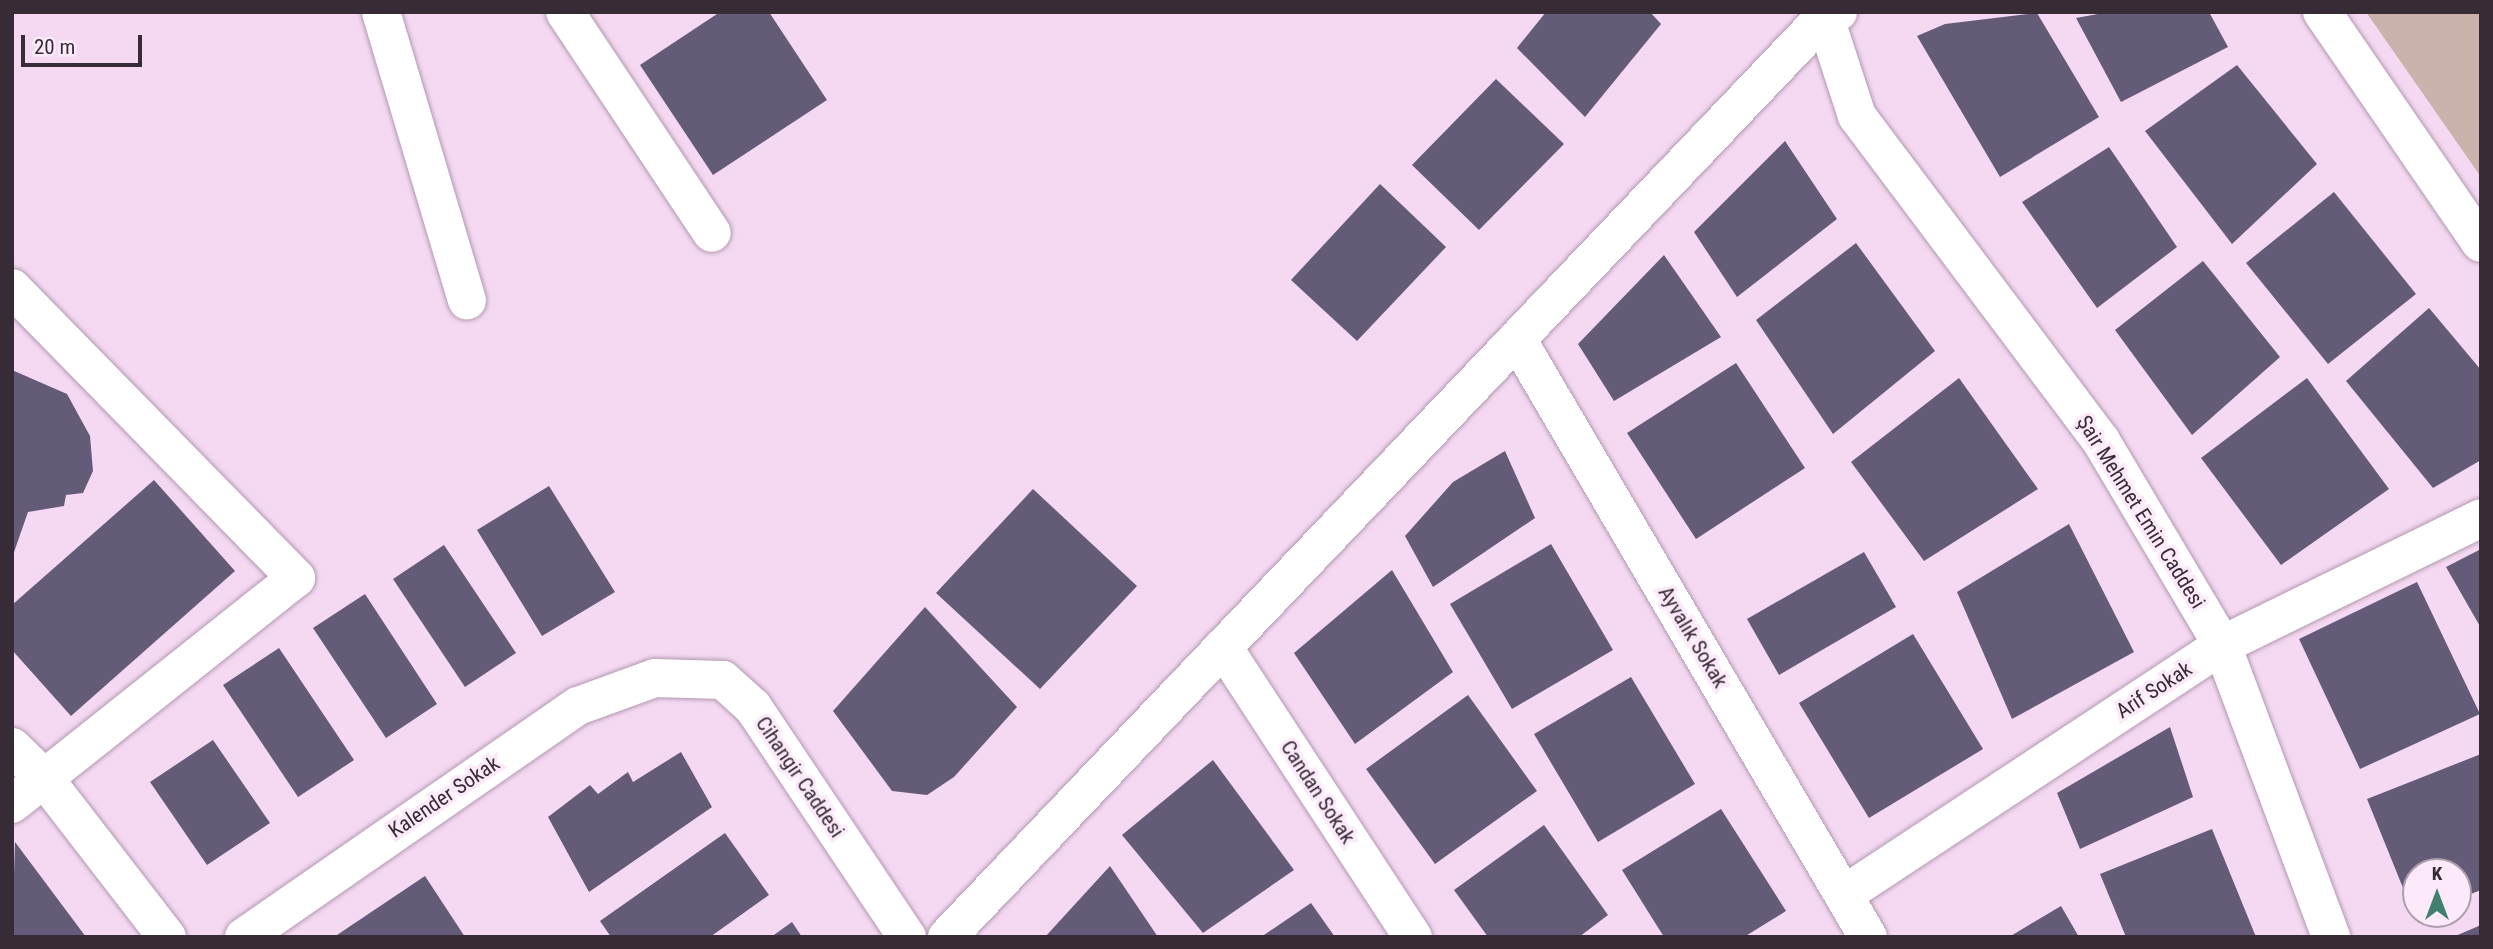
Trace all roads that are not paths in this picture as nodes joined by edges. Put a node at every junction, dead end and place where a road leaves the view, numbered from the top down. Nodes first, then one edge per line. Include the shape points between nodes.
1 (381, 12) edge
2 (565, 12) edge
3 (2322, 12) edge
4 (1828, 14) edge
5 (2477, 229) edge
6 (712, 233) dead end
7 (12, 288) edge
8 (467, 300) dead end
9 (1517, 338) junction
10 (2481, 518) edge
11 (2222, 645) junction
12 (1223, 647) junction
13 (655, 678) joint
14 (12, 747) edge
15 (44, 778) junction
16 (12, 804) edge
17 (1845, 894) junction
18 (167, 937) edge
19 (244, 937) edge
20 (907, 937) edge
21 (947, 937) edge
22 (1413, 937) edge
23 (1868, 937) edge
24 (2331, 937) edge

1 - 8 street
2 - 6 street
3 - 5 street
4 - 9 street
4 - 11 street, Şair Mehmet Emin Caddesi via 1857,116 2101,441
7 - 15 street via 296,578
9 - 12 street
9 - 17 street, Ayvalık Sokak
10 - 11 street, Arif Sokak
11 - 17 street, Arif Sokak
11 - 24 street, Şair Mehmet Emin Caddesi
12 - 21 street
12 - 22 street, Candan Sokak
13 - 19 street, Kalender Sokak via 578,706
13 - 20 street, Cihangir Caddesi via 723,680 753,707
14 - 15 street
15 - 16 street
15 - 18 street
17 - 23 street, Ayvalık Sokak

